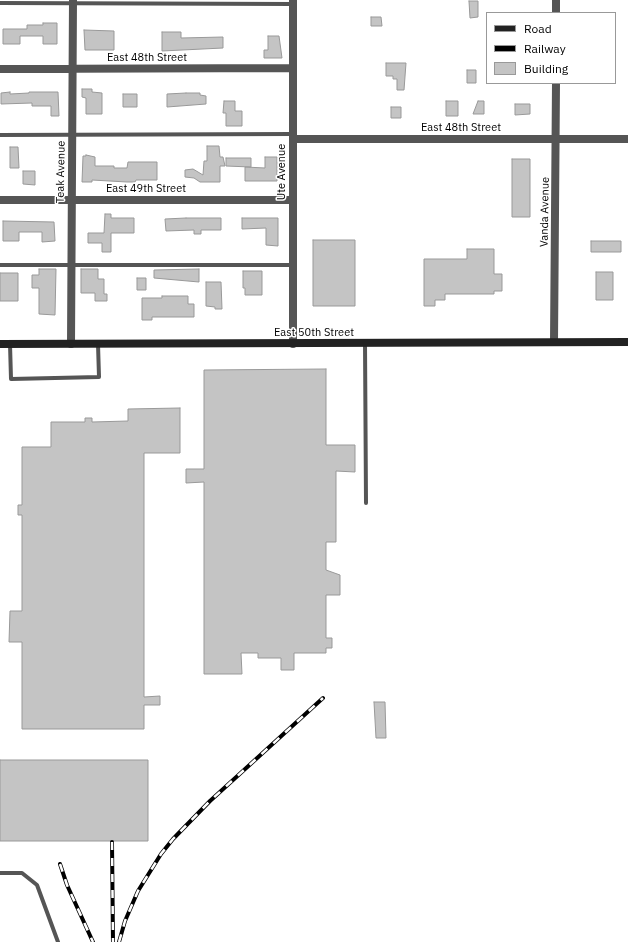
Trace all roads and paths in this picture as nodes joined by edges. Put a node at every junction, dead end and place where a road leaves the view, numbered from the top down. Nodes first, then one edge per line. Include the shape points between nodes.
1 (556, 0) edge
2 (72, 2) edge
3 (293, 2) edge
4 (0, 3) edge
5 (556, 12) edge
6 (293, 68) junction
7 (0, 69) edge
8 (73, 69) junction
9 (556, 84) edge
10 (0, 134) edge
11 (73, 134) junction
12 (293, 136) junction
13 (556, 139) junction
14 (628, 140) edge
15 (0, 200) edge
16 (72, 200) junction
17 (293, 200) junction
18 (0, 265) edge
19 (72, 265) junction
20 (292, 266) junction
21 (554, 342) junction
22 (628, 342) edge
23 (365, 343) junction
24 (0, 344) edge
25 (10, 344) junction
26 (71, 344) junction
27 (98, 344) junction
28 (293, 344) junction
29 (366, 503) dead end
30 (0, 873) edge
31 (58, 942) edge

1 - 5 street
2 - 3 lane
2 - 4 lane
2 - 8 street, Teak Avenue
3 - 6 street, Ute Avenue
6 - 8 street, East 48th Street
6 - 12 street, Ute Avenue
7 - 8 street, East 48th Street
8 - 11 street, Teak Avenue
9 - 13 street, Vanda Avenue
10 - 11 lane
11 - 12 lane
11 - 16 street, Teak Avenue
12 - 13 street, East 48th Street
12 - 17 street, Ute Avenue
13 - 14 street, East 48th Street
13 - 21 street, Vanda Avenue
15 - 16 street, East 49th Street
16 - 17 street, East 49th Street
16 - 19 street, Teak Avenue
17 - 20 street, Ute Avenue
18 - 19 lane
19 - 20 lane
19 - 26 street, Teak Avenue
20 - 28 street, Ute Avenue
21 - 22 main road, East 50th Street
21 - 23 main road, East 50th Street
23 - 28 main road, East 50th Street
23 - 29 lane
24 - 25 main road, East 50th Street
25 - 26 main road, East 50th Street
25 - 27 lane via 11,379 99,377
26 - 27 main road, East 50th Street
27 - 28 main road, East 50th Street
30 - 31 lane via 22,873 37,885

